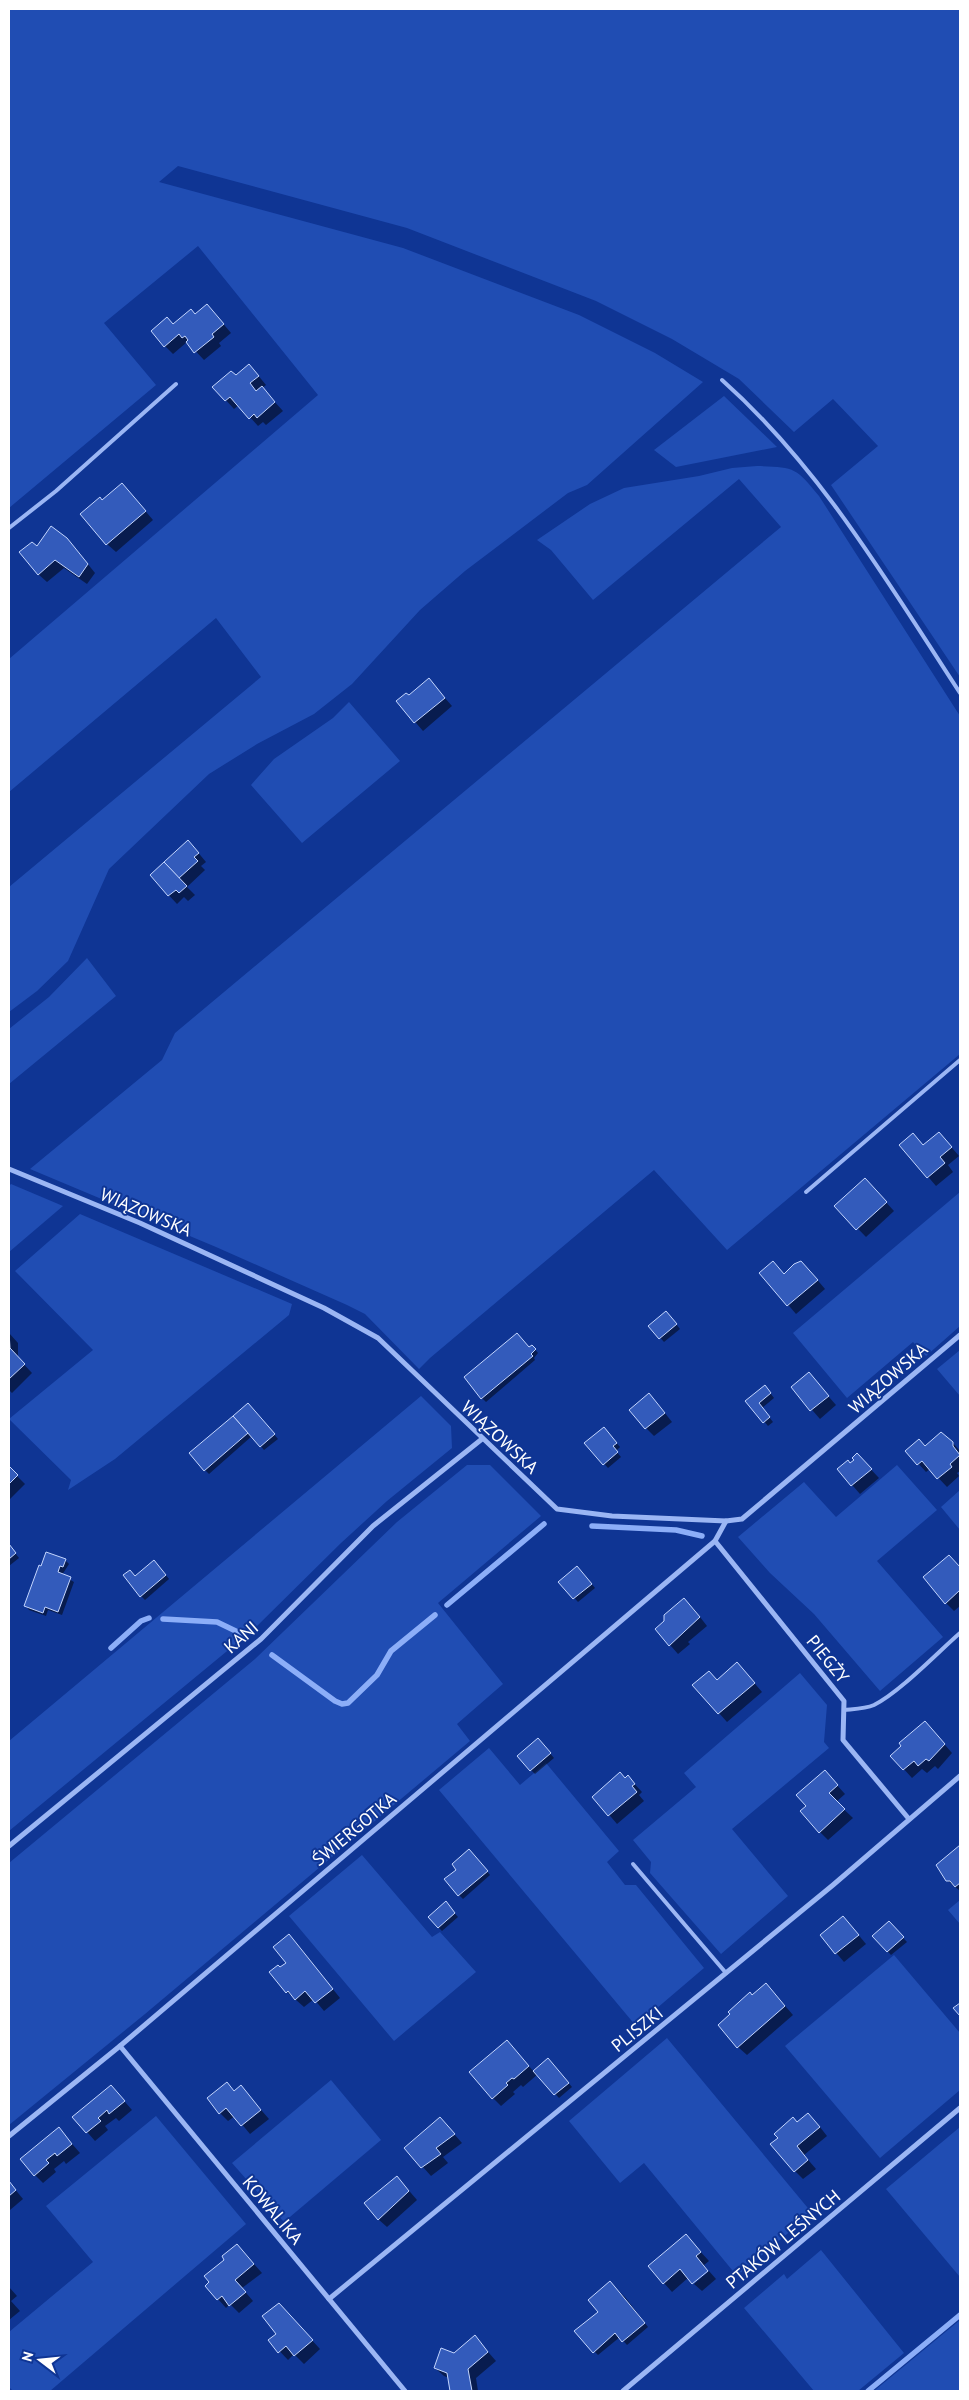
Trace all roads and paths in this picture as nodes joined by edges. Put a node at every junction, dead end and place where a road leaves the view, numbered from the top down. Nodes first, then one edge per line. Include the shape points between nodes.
1 (722, 380) dead end
2 (176, 384) dead end
3 (9, 528) edge
4 (960, 693) edge
5 (960, 1060) edge
6 (9, 1169) edge
7 (806, 1192) dead end
8 (960, 1335) edge
9 (482, 1439) junction
10 (726, 1521) junction
11 (715, 1542) junction
12 (960, 1633) edge
13 (844, 1710) junction
14 (960, 1776) edge
15 (909, 1819) junction
16 (9, 1846) edge
17 (633, 1864) dead end
18 (726, 1973) junction
19 (120, 2046) junction
20 (960, 2108) edge
21 (9, 2136) edge
22 (329, 2299) junction
23 (406, 2391) edge
24 (623, 2391) edge

1 - 4 lane via 766,422 825,490
2 - 3 lane via 56,492
5 - 7 lane
6 - 9 street, WIĄZOWSKA via 140,1223 324,1308 378,1338
8 - 10 street, WIĄZOWSKA via 751,1514
9 - 10 street, WIĄZOWSKA via 557,1509 612,1516
9 - 16 street, KANI via 373,1526 261,1639
10 - 11 street
11 - 13 street, PIEGŻY via 844,1701
11 - 19 street, ŚWIERGOTKA
12 - 13 lane via 893,1692 874,1704
13 - 15 street, PIEGŻY via 843,1740
14 - 15 street, PLISZKI
15 - 18 street, PLISZKI
17 - 18 lane
18 - 22 street, PLISZKI
19 - 21 street, ŚWIERGOTKA
19 - 22 street, KOWALIKA
20 - 24 street, PTAKÓW LEŚNYCH
22 - 23 street, KOWALIKA

